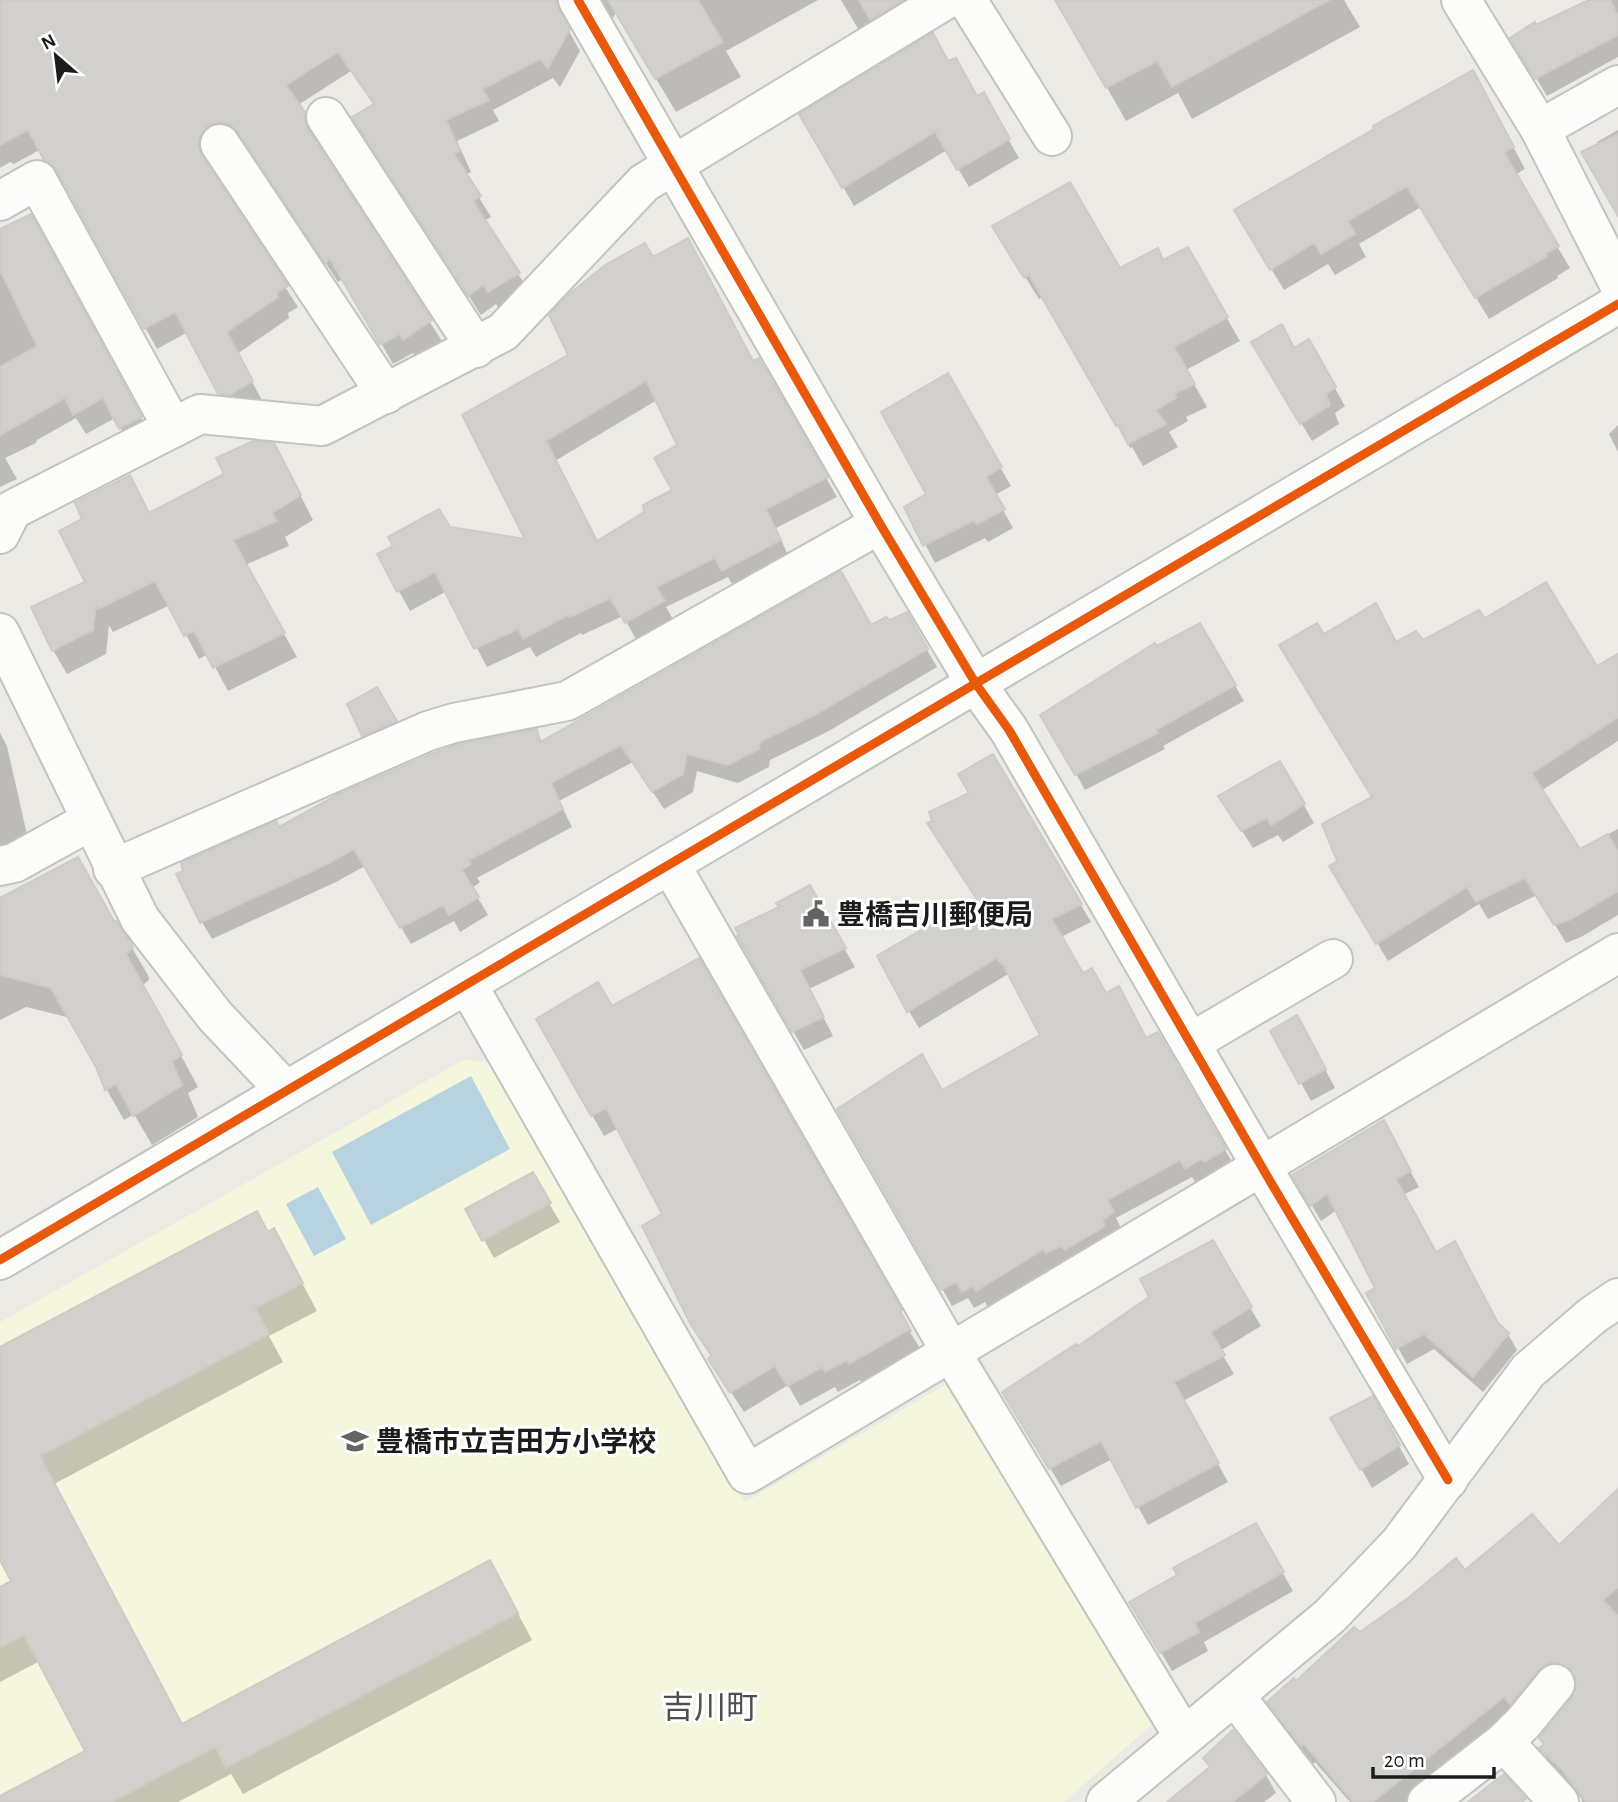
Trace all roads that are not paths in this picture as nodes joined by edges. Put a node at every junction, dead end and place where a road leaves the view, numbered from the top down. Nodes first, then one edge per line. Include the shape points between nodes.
1 (578, 0) edge
2 (945, 0) edge
3 (967, 0) edge
4 (1461, 0) edge
5 (1618, 85) edge
6 (326, 117) dead end
7 (1540, 129) junction
8 (1052, 136) dead end
9 (220, 144) dead end
10 (673, 166) junction
11 (0, 201) edge
12 (1618, 282) edge
13 (1618, 304) edge
14 (476, 348) junction
15 (386, 394) junction
16 (173, 428) junction
17 (880, 524) junction
18 (0, 534) edge
19 (0, 633) edge
20 (976, 684) junction
21 (90, 821) junction
22 (670, 864) junction
23 (0, 866) edge
24 (113, 869) junction
25 (1618, 953) edge
26 (1333, 958) dead end
27 (467, 984) junction
28 (1190, 1043) junction
29 (285, 1090) junction
30 (1262, 1166) junction
31 (0, 1260) edge
32 (1618, 1298) edge
33 (951, 1352) junction
34 (1448, 1480) junction
35 (1555, 1684) dead end
36 (1235, 1696) junction
37 (1185, 1737) junction
38 (1504, 1742) junction
39 (1106, 1802) edge
40 (1316, 1802) edge
41 (1427, 1802) edge
42 (1559, 1802) edge

1 - 10 street
2 - 10 street
3 - 8 street
4 - 7 street
5 - 7 street
6 - 14 street
7 - 12 street
9 - 15 street
10 - 14 street via 644,183 503,332
10 - 17 street
11 - 16 street via 37,180
13 - 20 street
14 - 15 street
15 - 16 street via 322,426 200,414
16 - 18 street via 12,510
17 - 20 street
17 - 24 street via 567,701 428,730
19 - 21 street
20 - 22 street
20 - 28 street via 1009,730
21 - 23 street via 14,863
21 - 24 street
22 - 27 street
22 - 33 street
24 - 29 street via 140,919 215,1016
25 - 30 street
26 - 28 street
27 - 29 street
27 - 33 street via 747,1474
28 - 30 street
29 - 31 street
30 - 33 street
30 - 34 street
32 - 34 street via 1528,1371
33 - 37 street
34 - 36 street via 1399,1544 1330,1616
35 - 38 street
36 - 37 street
36 - 40 street
37 - 39 street
38 - 41 street
38 - 42 street

